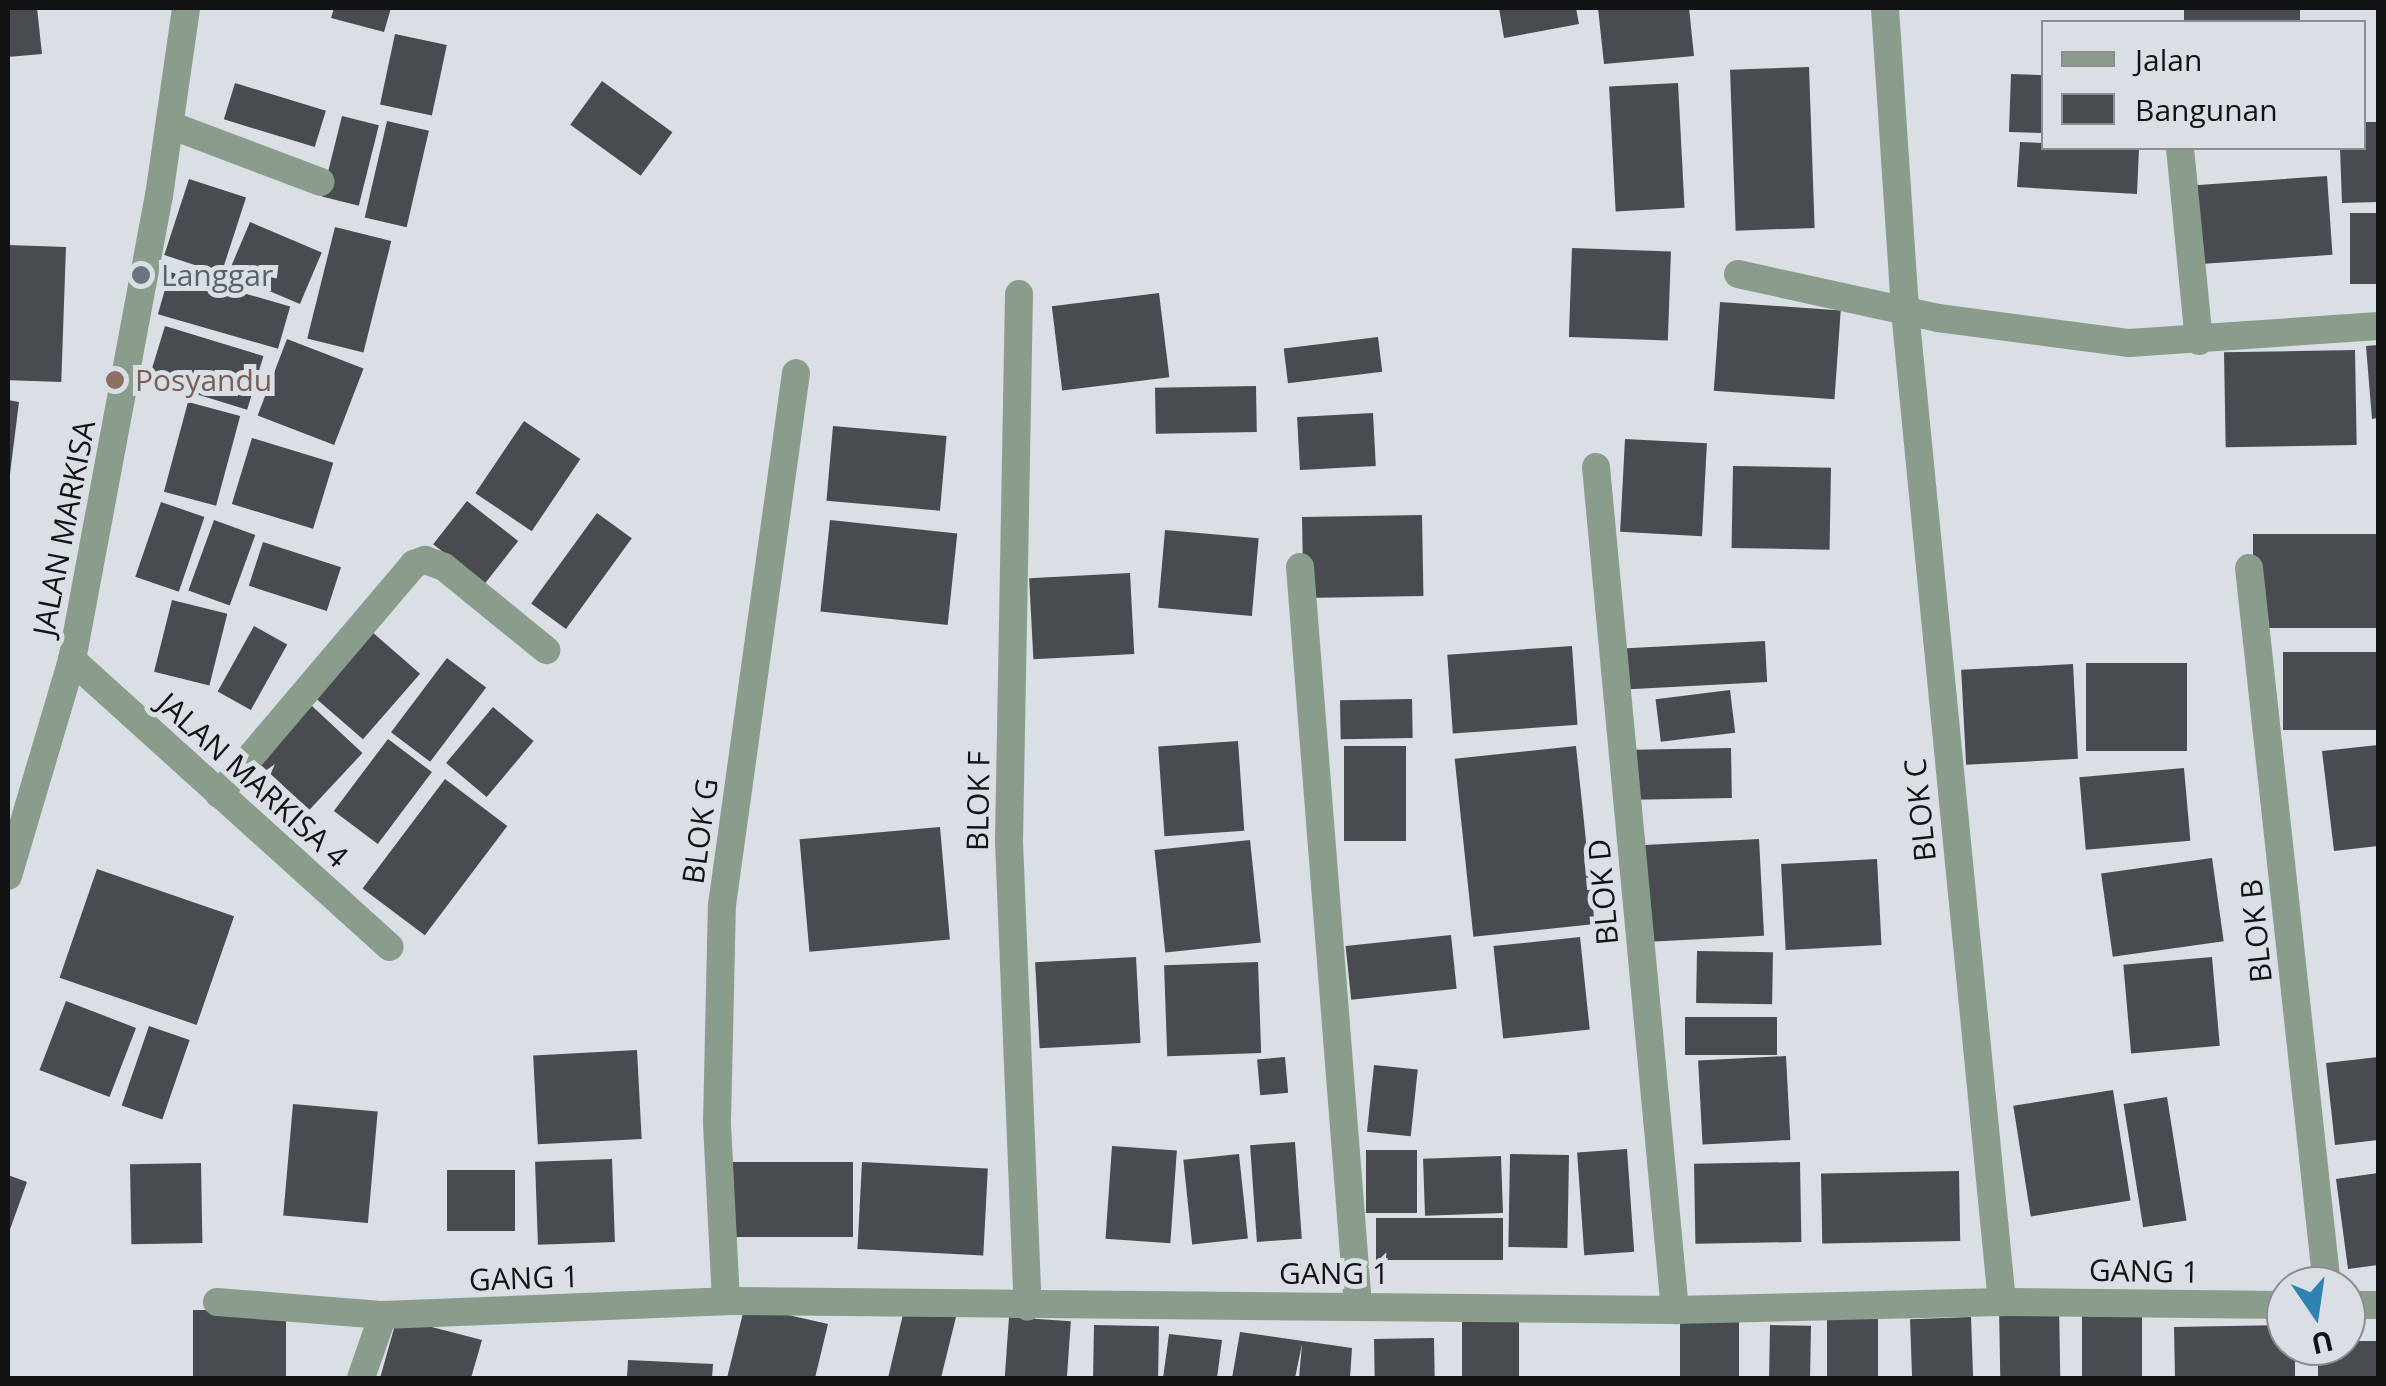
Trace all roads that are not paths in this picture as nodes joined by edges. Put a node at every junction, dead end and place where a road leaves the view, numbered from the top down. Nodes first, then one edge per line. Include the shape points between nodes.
1 (186, 8) edge
2 (1885, 8) edge
3 (170, 125) junction
4 (2180, 150) edge
5 (322, 182) dead end
6 (1738, 274) dead end
7 (1019, 294) dead end
8 (1905, 311) junction
9 (2378, 326) edge
10 (2199, 341) junction
11 (796, 374) dead end
12 (1596, 467) dead end
13 (1300, 567) dead end
14 (2248, 568) dead end
15 (546, 650) dead end
16 (72, 660) junction
17 (219, 794) junction
18 (8, 876) edge
19 (390, 947) dead end
20 (2325, 1266) edge
21 (217, 1302) dead end
22 (726, 1302) junction
23 (2002, 1302) junction
24 (1358, 1305) junction
25 (2266, 1305) edge
26 (1028, 1307) junction
27 (1675, 1310) junction
28 (382, 1314) junction
29 (361, 1378) edge

1 - 3 street, JALAN MARKISA
2 - 8 street, BLOK C
3 - 5 street
3 - 16 street, JALAN MARKISA
4 - 10 street
6 - 8 street
7 - 26 street, BLOK F via 1009,841
8 - 10 street via 2056,337
8 - 23 street, BLOK C
9 - 10 street
11 - 22 street, BLOK G via 722,905 716,1122
12 - 27 street, BLOK D
13 - 24 street
14 - 20 street, BLOK B
15 - 17 street via 444,566 414,564
16 - 17 street, JALAN MARKISA 4
16 - 18 street, JALAN MARKISA
17 - 19 street, JALAN MARKISA 4
21 - 28 street, GANG 1
22 - 26 street, GANG 1
22 - 28 street, GANG 1
23 - 25 street, GANG 1
23 - 27 street, GANG 1
24 - 26 street, GANG 1
24 - 27 street, GANG 1
28 - 29 street

